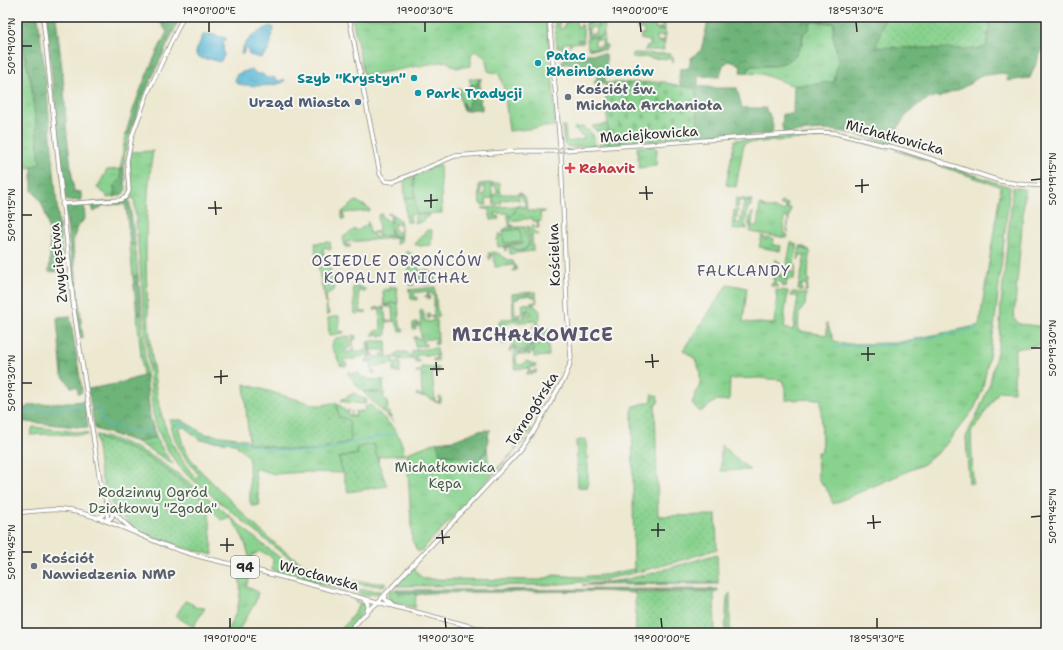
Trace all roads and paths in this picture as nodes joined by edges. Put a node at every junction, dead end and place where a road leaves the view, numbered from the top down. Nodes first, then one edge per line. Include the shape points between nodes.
1 (43, 17) edge
2 (183, 17) edge
3 (349, 17) edge
4 (549, 17) edge
5 (734, 138) joint
6 (560, 146) junction
7 (565, 150) junction
8 (556, 151) junction
9 (561, 154) junction
10 (1046, 186) edge
11 (62, 204) junction
12 (571, 354) joint
13 (108, 505) junction
14 (107, 510) junction
15 (112, 510) junction
16 (17, 513) edge
17 (96, 518) junction
18 (107, 521) junction
19 (141, 536) junction
20 (386, 592) junction
21 (364, 598) junction
22 (378, 602) junction
23 (393, 606) junction
24 (367, 612) junction
25 (348, 633) edge
26 (496, 633) edge

1 - 11 street, Zwycięstwa
2 - 11 street via 148,92 131,140 127,161 128,194 120,200
3 - 8 street via 380,174 385,181 393,182 456,156
4 - 6 street
5 - 7 street, Maciejkowicka
5 - 10 street, Michałkowicka via 836,133 904,150 1000,181
6 - 7 street
6 - 8 street
7 - 9 street
8 - 9 street
9 - 12 street, Kościelna
11 - 13 street, Zwycięstwa via 88,408 102,491
12 - 20 street, Tarnogórska via 566,374 533,433 521,449
13 - 14 street
13 - 15 street, Zwycięstwa
14 - 17 street
14 - 18 street
15 - 18 street via 112,517
15 - 19 street, Zwycięstwa
16 - 17 street, 94 via 66,510
17 - 18 street, 94
18 - 19 street, 94
19 - 21 street, Wrocławska / 94 via 188,554
20 - 22 street, Tarnogórska
20 - 23 street via 385,599
21 - 22 street, Wrocławska / 94
21 - 24 street via 369,604
22 - 23 street, 94
22 - 24 street, Tarnogórska
23 - 26 street, 94
24 - 25 street, Tarnogórska

